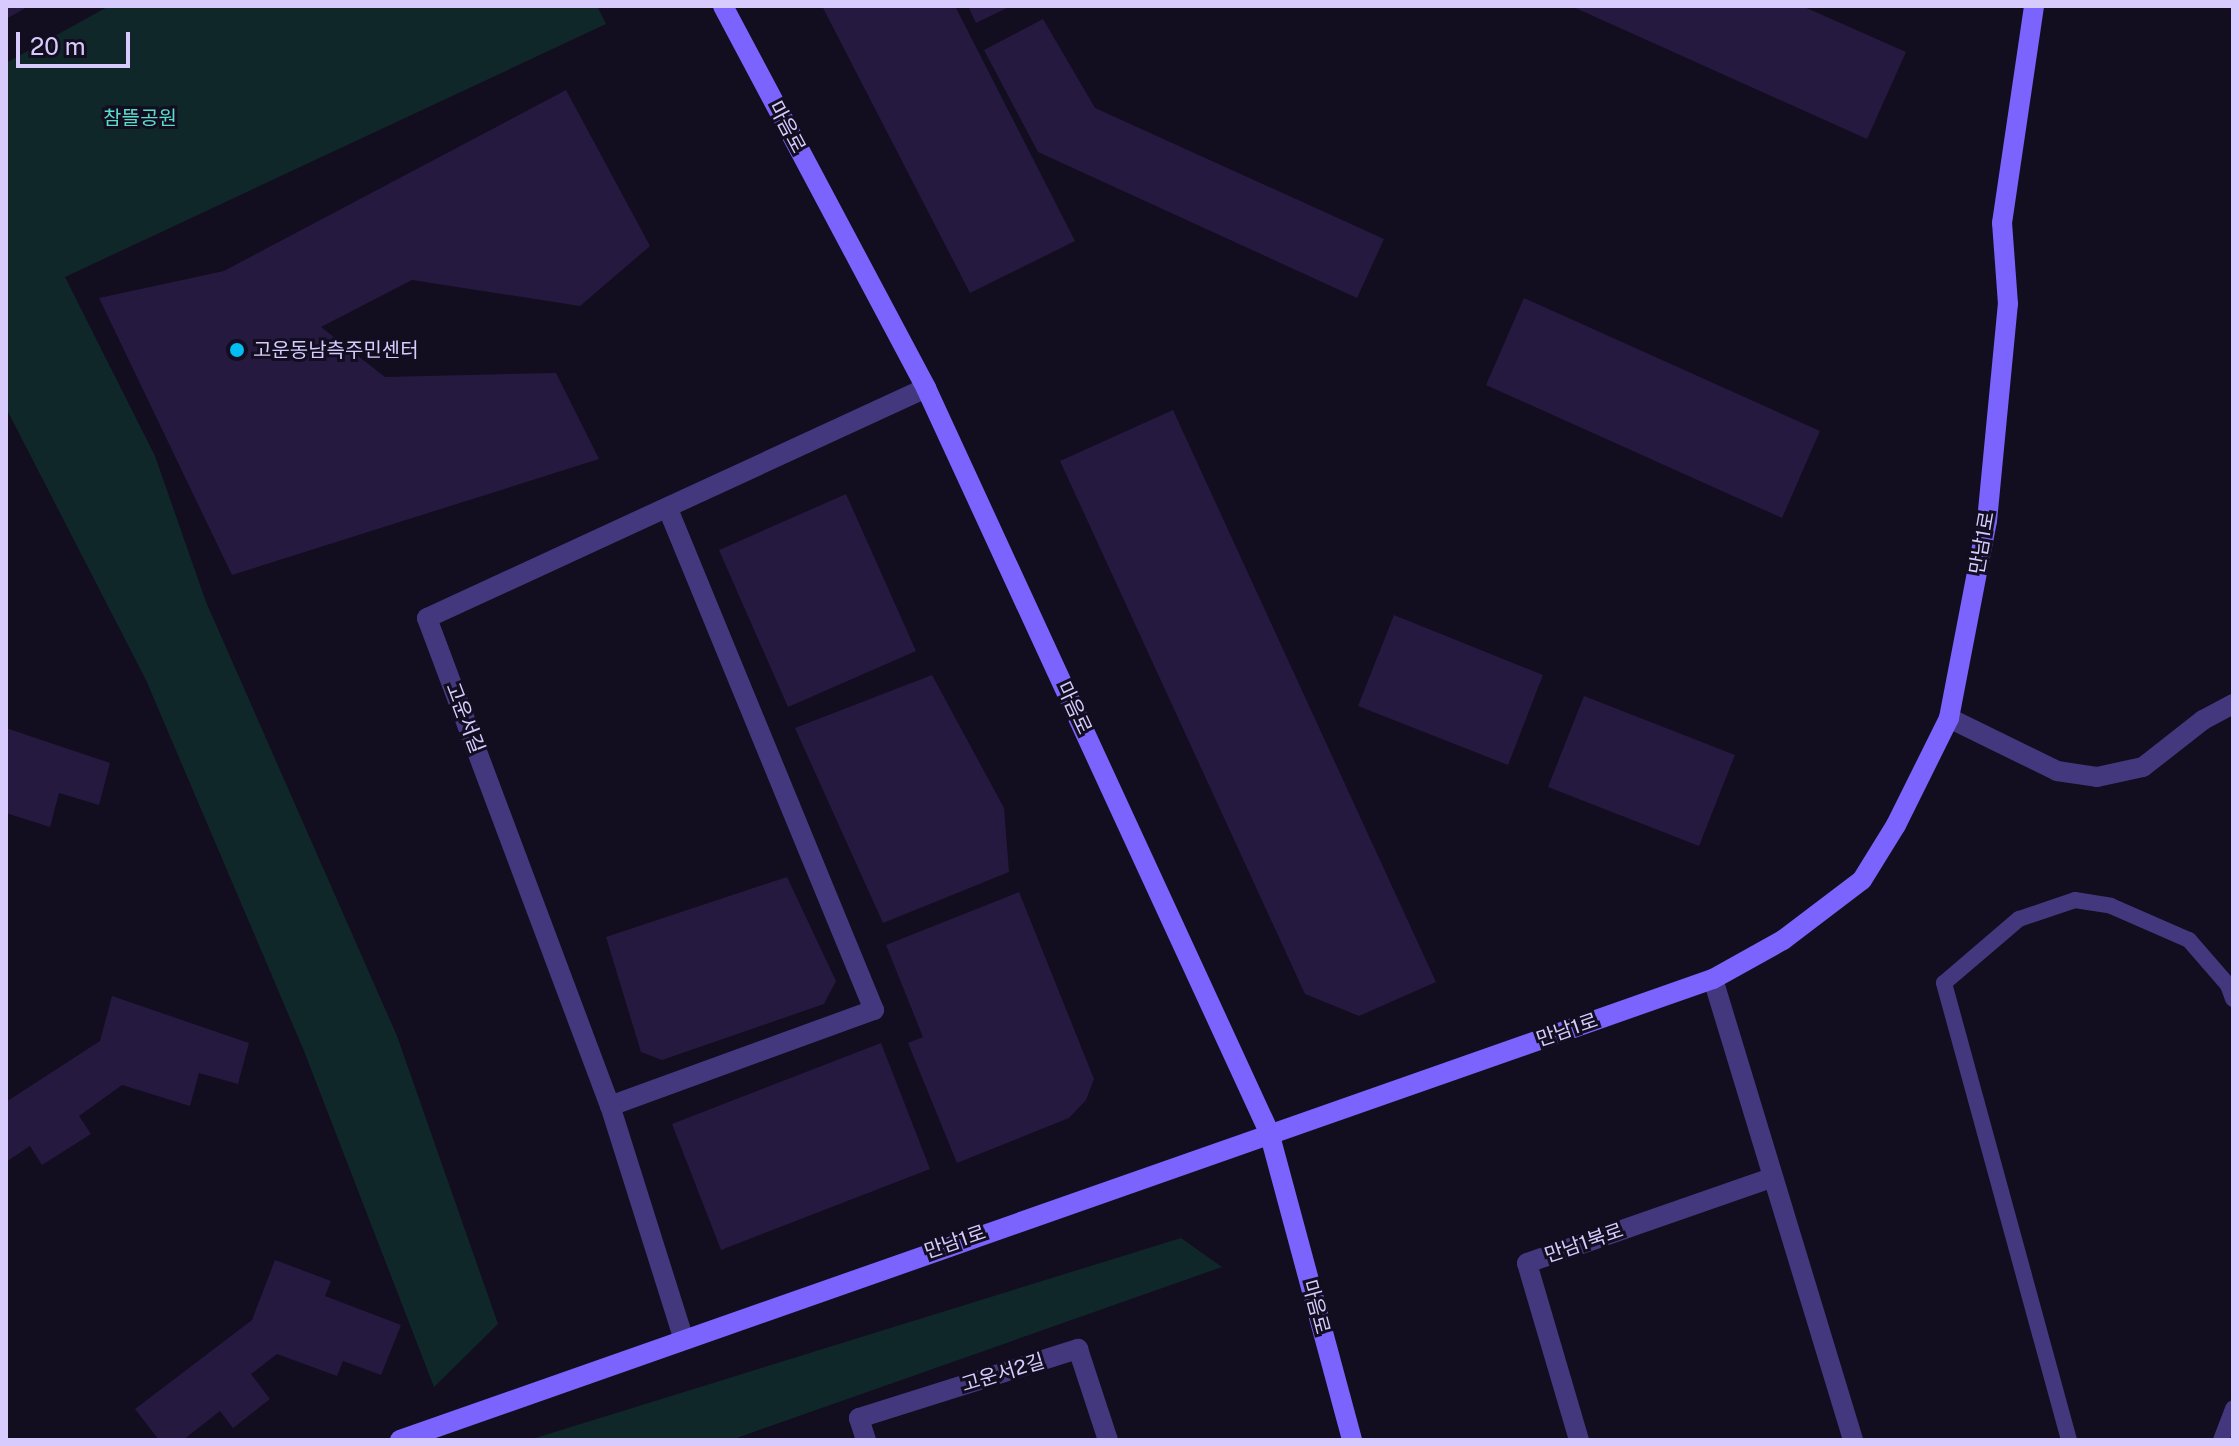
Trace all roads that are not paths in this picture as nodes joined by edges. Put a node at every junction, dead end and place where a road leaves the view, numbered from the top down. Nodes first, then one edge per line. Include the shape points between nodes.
1 (723, 6) edge
2 (2034, 6) edge
3 (926, 388) junction
4 (668, 509) junction
5 (2233, 704) edge
6 (1949, 718) junction
7 (1713, 979) junction
8 (2233, 999) edge
9 (610, 1106) junction
10 (1269, 1132) junction
11 (1771, 1178) junction
12 (683, 1337) junction
13 (2233, 1408) edge
14 (400, 1440) edge
15 (866, 1440) edge
16 (1108, 1440) edge
17 (1352, 1440) edge
18 (1579, 1440) edge
19 (1853, 1440) edge
20 (2069, 1440) edge
21 (2221, 1440) edge

1 - 3 street, 마음로
2 - 6 street, 만남1로 via 2002,223 2008,304 1987,521
3 - 4 street, 고운서길
3 - 10 street, 마음로
4 - 9 street, 고운서길 via 427,618
4 - 9 street via 874,1010
5 - 6 street via 2203,720 2143,767 2097,777 2057,771
6 - 7 street, 만남1로 via 1862,880 1783,940
7 - 10 street, 만남1로
7 - 11 street
8 - 20 lane via 2228,985 2189,940 2111,906 2075,900 2019,919 1944,983
9 - 12 street, 고운서길
10 - 12 street, 만남1로
10 - 17 street, 마음로
11 - 18 street, 만남1북로 via 1527,1263
11 - 19 street
12 - 14 street, 만남1로
13 - 21 lane
15 - 16 street, 고운서2길 via 859,1418 1078,1349

